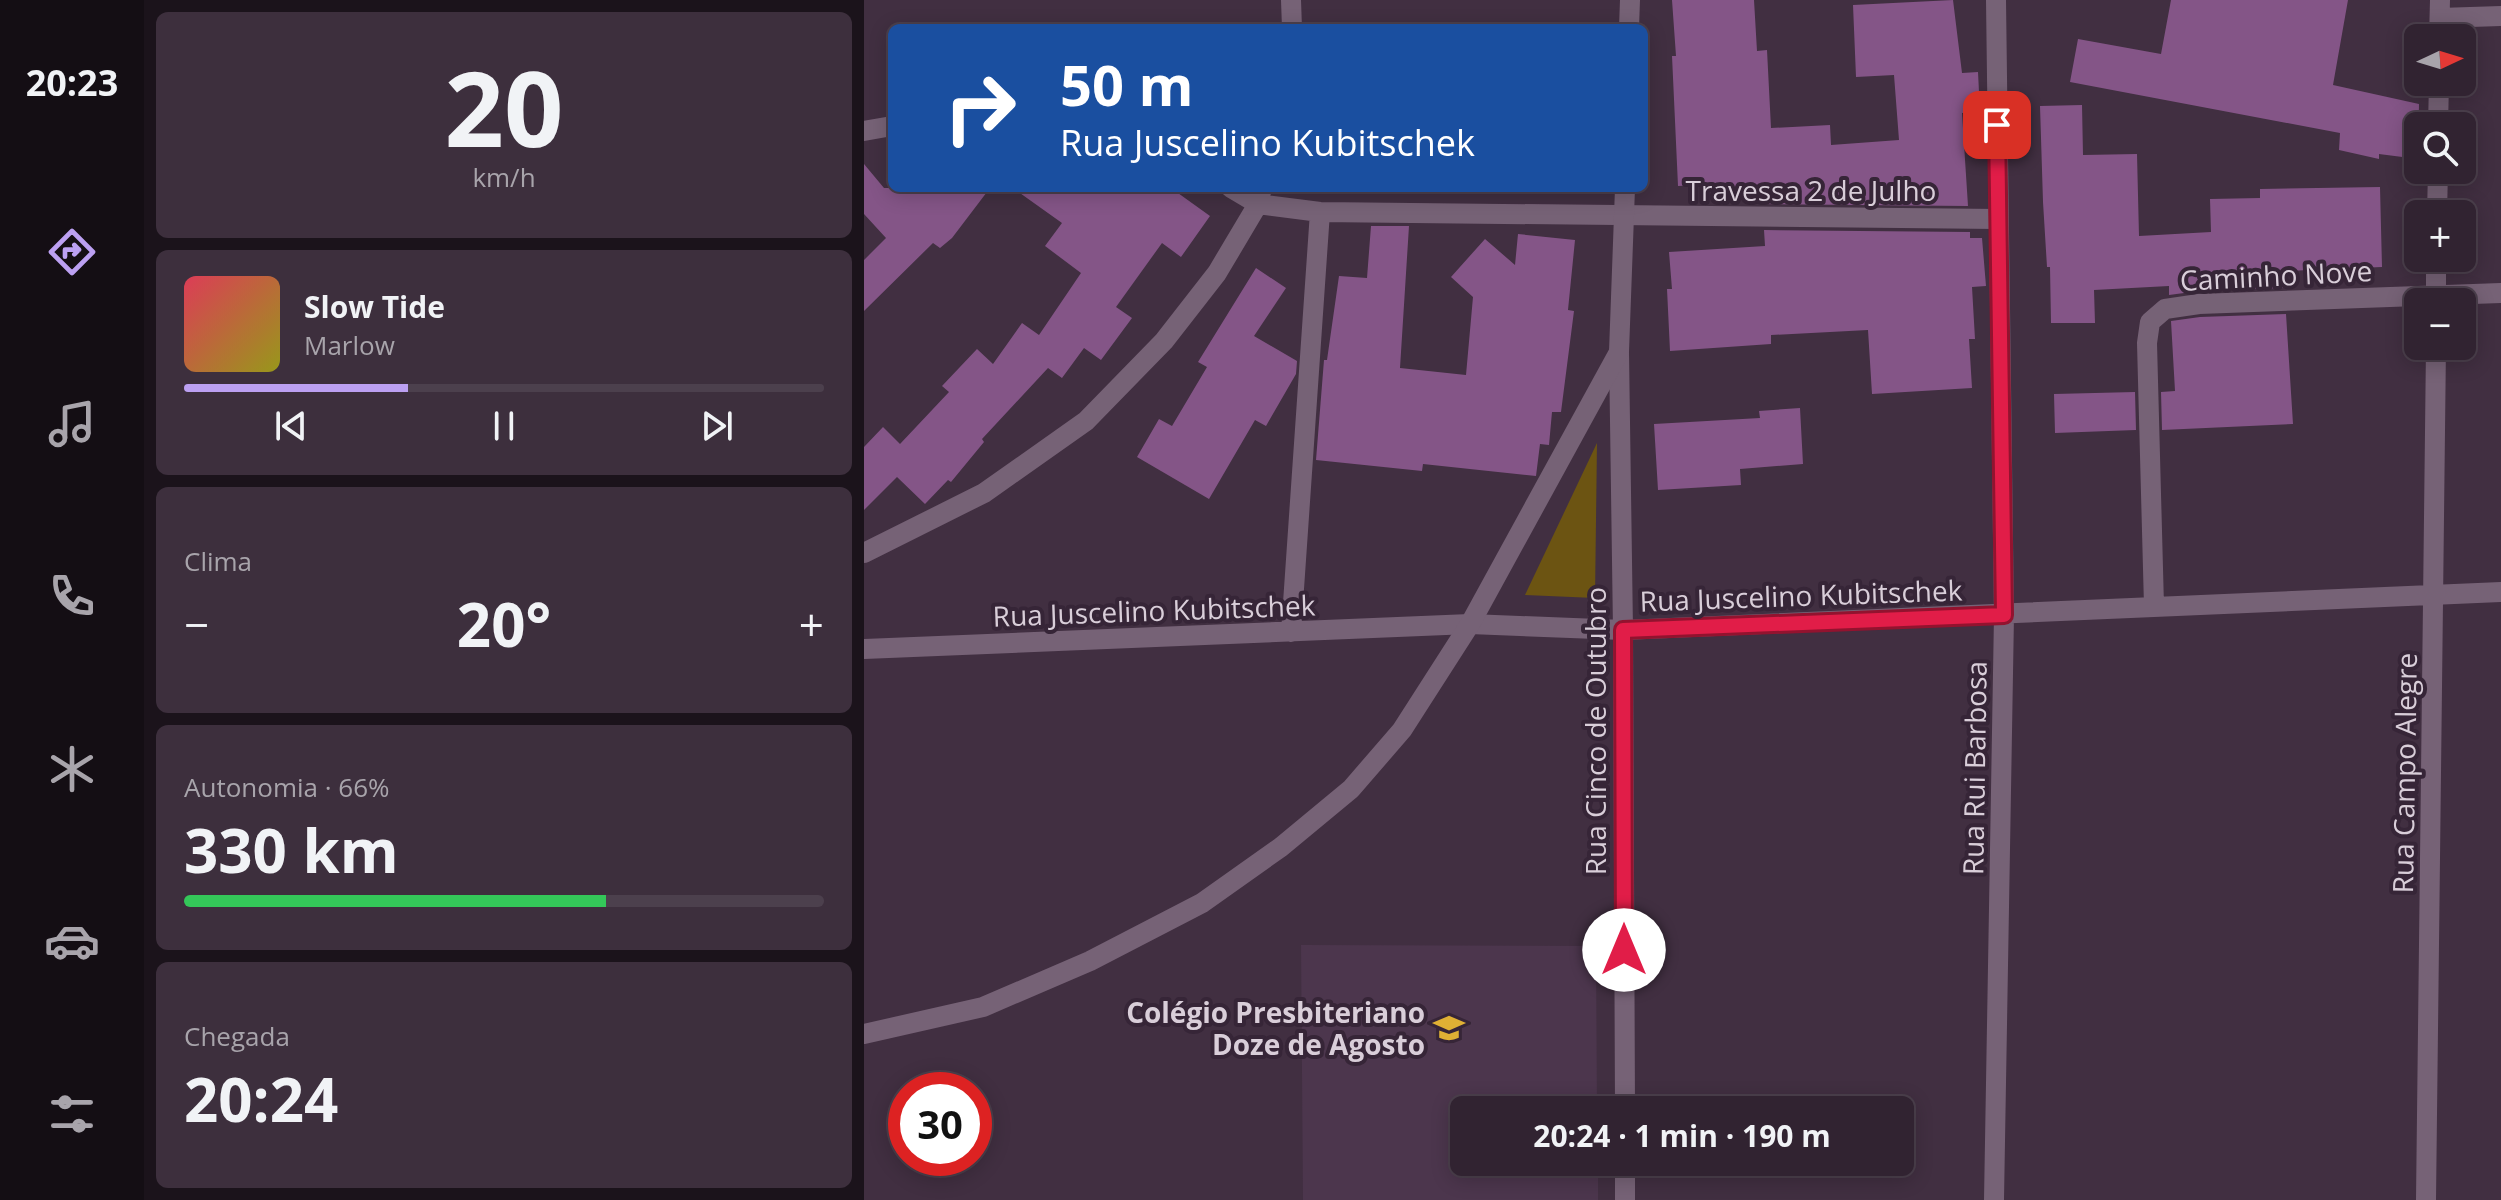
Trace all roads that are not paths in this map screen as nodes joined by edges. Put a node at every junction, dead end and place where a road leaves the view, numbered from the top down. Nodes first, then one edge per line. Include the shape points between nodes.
1 (1291, 0) edge
2 (1630, 0) edge
3 (1996, 0) edge
4 (2501, 16) edge
5 (2440, 19) edge
6 (1292, 24) edge
7 (1629, 24) edge
8 (888, 127) edge
9 (864, 131) edge
10 (1625, 192) edge
11 (1260, 196) edge
12 (1320, 212) junction
13 (1625, 217) junction
14 (1998, 219) junction
15 (2501, 293) edge
16 (2476, 295) edge
17 (2404, 300) edge
18 (1619, 352) junction
19 (2436, 360) edge
20 (864, 553) edge
21 (2501, 592) edge
22 (2434, 594) junction
23 (2154, 606) junction
24 (2004, 615) junction
25 (1470, 624) junction
26 (1623, 630) junction
27 (1291, 632) junction
28 (864, 649) edge
29 (864, 1034) edge
30 (1625, 1096) edge
31 (1625, 1176) edge
32 (1625, 1200) edge
33 (1994, 1200) edge
34 (2426, 1200) edge

1 - 6 street
2 - 7 street
3 - 14 street, Rua Rui Barbosa
4 - 5 street
8 - 9 street
10 - 13 street, Rua Cinco de Outubro
11 - 12 street, Travessa 2 de Julho
11 - 20 street via 1217,273 1164,341 1086,421 984,493
12 - 13 street, Travessa 2 de Julho
12 - 27 street
13 - 14 street, Travessa 2 de Julho
13 - 18 street, Rua Cinco de Outubro
14 - 24 street, Rua Rui Barbosa
15 - 16 street, Caminho Nove
17 - 23 street, Caminho Nove via 2199,304 2165,309 2150,322
18 - 25 street, Rua Cinco de Outubro
18 - 26 street, Rua Cinco de Outubro
19 - 22 street, Rua Campo Alegre
21 - 22 street, Rua Juscelino Kubitschek
22 - 23 street, Rua Juscelino Kubitschek
22 - 34 street, Rua Campo Alegre
23 - 24 street, Rua Juscelino Kubitschek
24 - 26 street, Rua Juscelino Kubitschek
24 - 33 street, Rua Rui Barbosa
25 - 26 street, Rua Juscelino Kubitschek
25 - 27 street, Rua Juscelino Kubitschek
25 - 29 street, Rua Cinco de Outubro via 1402,730 1351,789 1202,903 1090,961 983,1007
26 - 30 street, Rua Cinco de Outubro
27 - 28 street, Rua Juscelino Kubitschek
31 - 32 street

